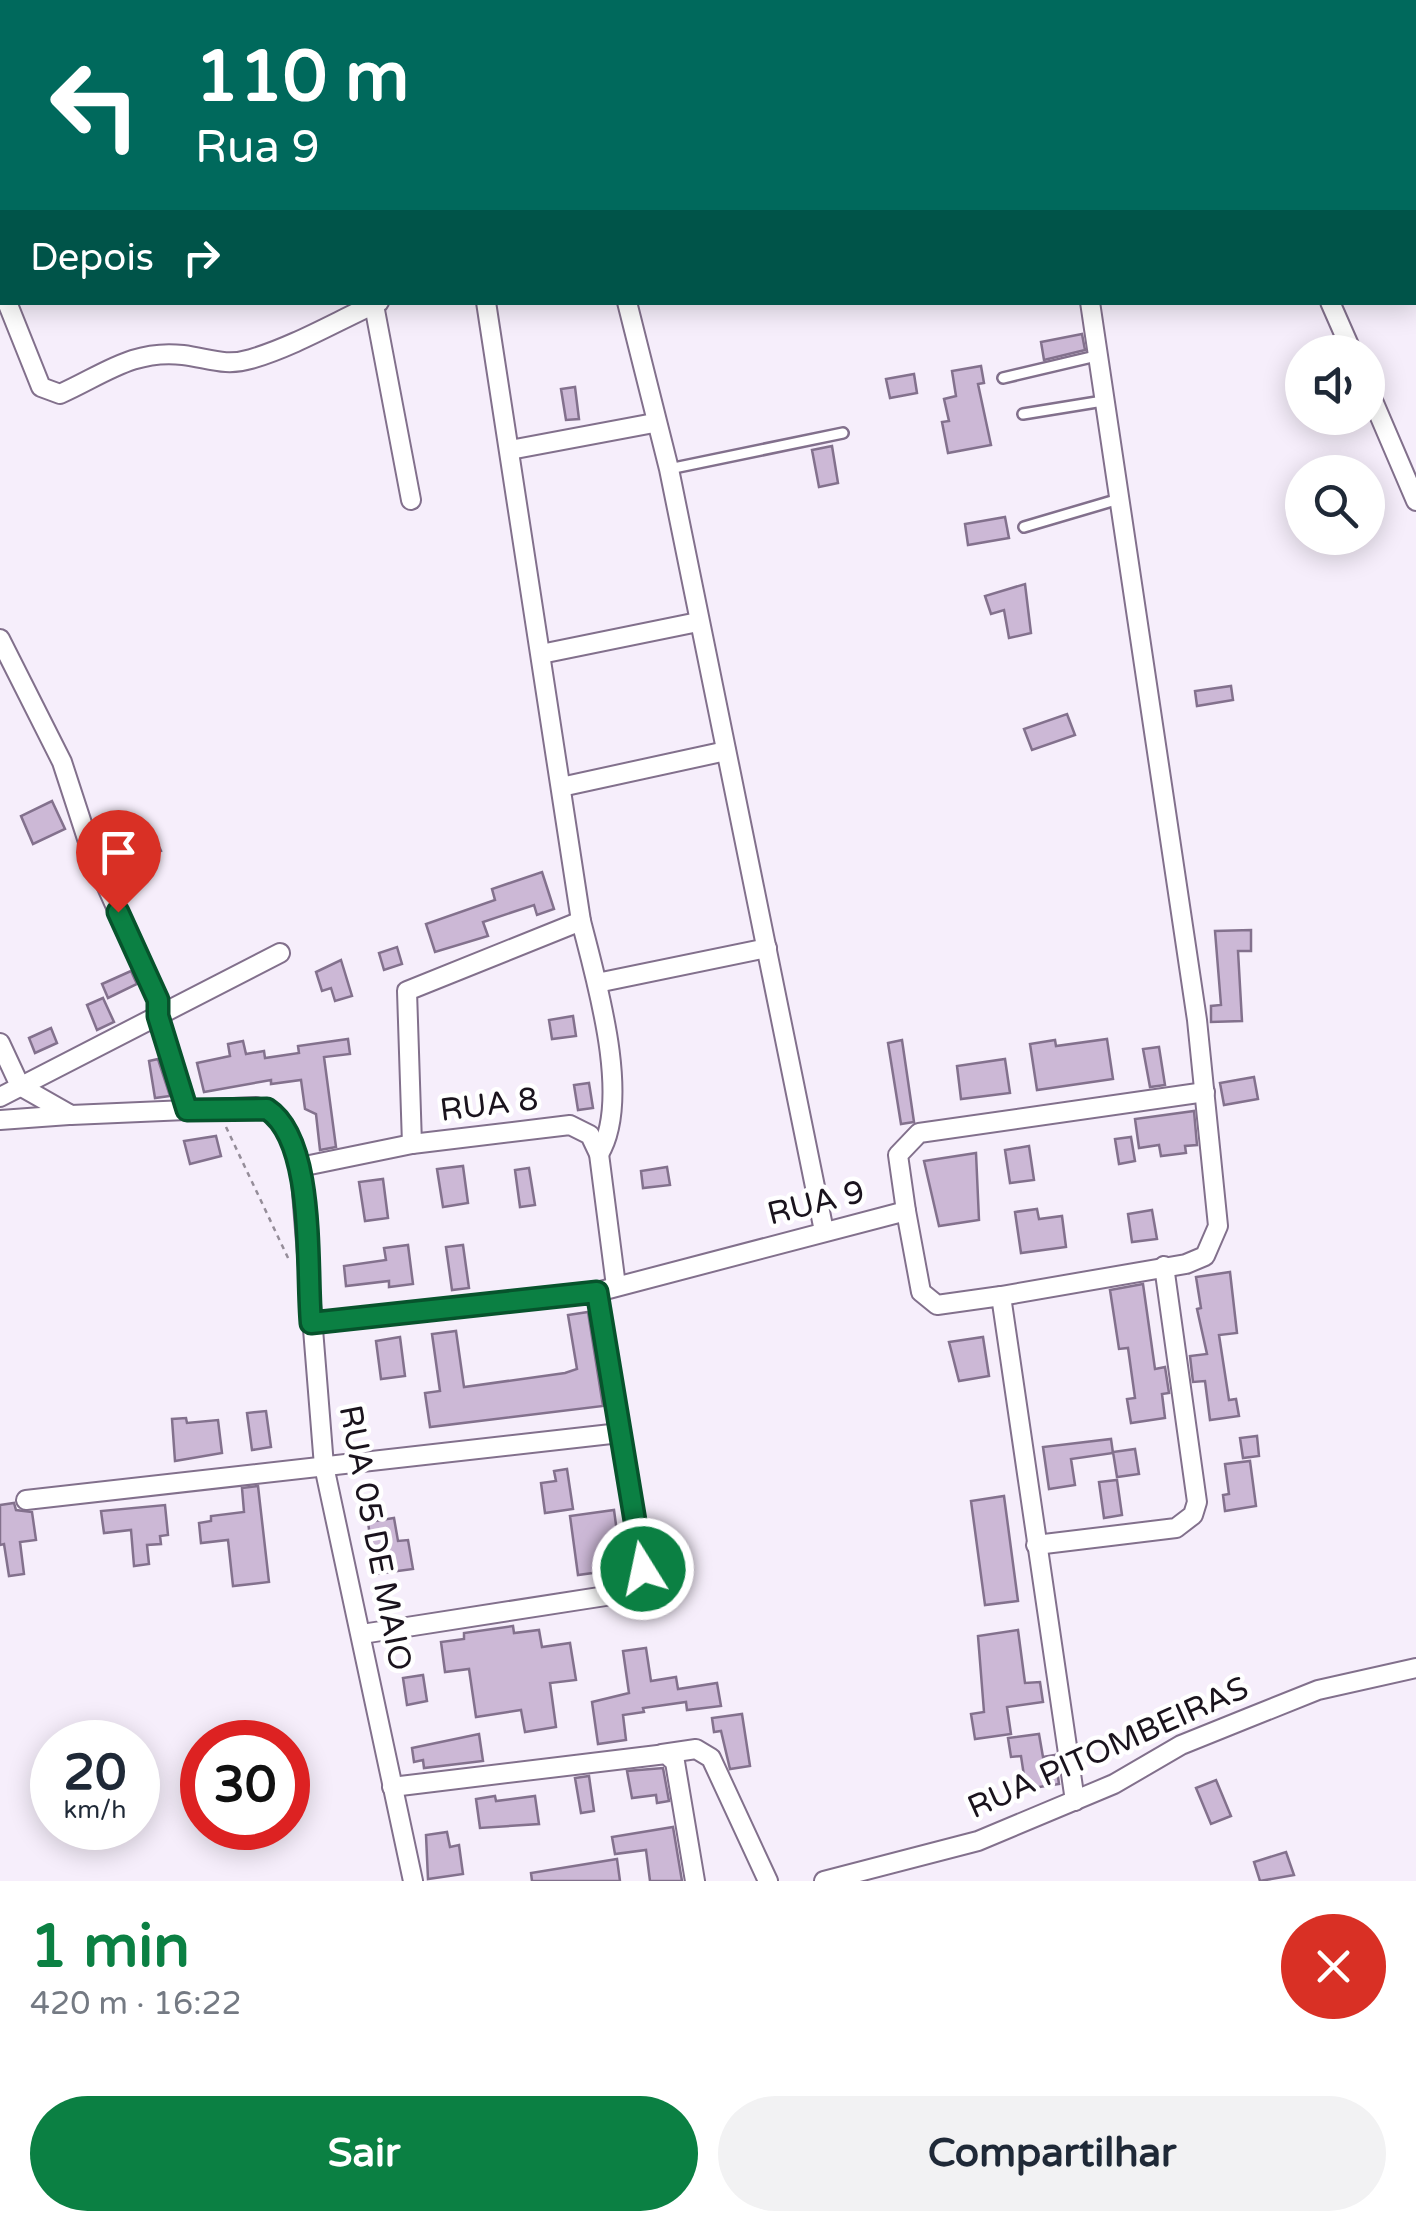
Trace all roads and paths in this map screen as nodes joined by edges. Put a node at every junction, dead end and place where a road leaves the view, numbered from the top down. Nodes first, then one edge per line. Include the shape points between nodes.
1 (8, 305) edge
2 (374, 305) edge
3 (376, 305) edge
4 (486, 305) edge
5 (628, 305) edge
6 (1090, 305) edge
7 (1331, 305) edge
8 (1345, 335) edge
9 (1096, 356) junction
10 (1002, 378) dead end
11 (1103, 401) junction
12 (1023, 414) dead end
13 (654, 424) junction
14 (1385, 429) edge
15 (843, 433) dead end
16 (510, 450) junction
17 (669, 470) junction
18 (1119, 499) junction
19 (412, 500) dead end
20 (1416, 501) edge
21 (1024, 527) dead end
22 (698, 622) junction
23 (0, 639) edge
24 (541, 654) junction
25 (726, 751) junction
26 (561, 787) junction
27 (581, 922) junction
28 (767, 948) junction
29 (280, 953) dead end
30 (597, 983) junction
31 (158, 1016) junction
32 (0, 1043) edge
33 (20, 1086) junction
34 (1206, 1092) junction
35 (0, 1097) edge
36 (217, 1108) junction
37 (187, 1110) junction
38 (71, 1116) junction
39 (611, 1118) junction
40 (0, 1120) edge
41 (570, 1125) junction
42 (412, 1144) junction
43 (599, 1154) junction
44 (300, 1167) junction
45 (906, 1211) junction
46 (824, 1231) junction
47 (290, 1263) dead end
48 (1164, 1266) junction
49 (606, 1289) junction
50 (1001, 1296) junction
51 (311, 1323) junction
52 (620, 1433) junction
53 (324, 1466) junction
54 (26, 1500) dead end
55 (1036, 1545) junction
56 (362, 1634) junction
57 (1416, 1668) edge
58 (662, 1754) junction
59 (392, 1787) junction
60 (1075, 1801) junction
61 (413, 1881) edge
62 (695, 1881) edge
63 (768, 1881) edge
64 (824, 1881) edge

1 - 2 street via 41,387 60,394 122,360 181,354 222,365 251,359
3 - 19 street
4 - 16 street
5 - 13 street
6 - 9 street
7 - 8 street
9 - 10 lane
9 - 11 street
11 - 12 lane
11 - 18 street
13 - 16 street
13 - 17 street
14 - 20 street
15 - 17 lane
16 - 24 street
17 - 22 street
18 - 21 lane
18 - 34 street
22 - 24 street
22 - 25 street
23 - 31 street via 62,762 92,854 158,1000
24 - 26 street
25 - 26 street
25 - 28 street
26 - 27 street
27 - 30 street
27 - 42 street via 408,991
28 - 30 street
28 - 46 street
29 - 31 street
30 - 39 street
31 - 33 street
31 - 37 street
32 - 33 street
33 - 35 street
33 - 38 street
34 - 45 street via 919,1134 898,1155
34 - 48 street via 1218,1226 1205,1256
36 - 37 street, RUA 05 DE MAIO
36 - 44 street, RUA 05 DE MAIO via 256,1107 276,1116
36 - 47 path
37 - 38 street, RUA 05 DE MAIO
38 - 40 street, RUA 05 DE MAIO
39 - 41 street
39 - 43 street
41 - 42 street, RUA 8
41 - 43 street, RUA 8 via 590,1135
42 - 44 street, RUA 8
43 - 49 street
44 - 51 street, RUA 05 DE MAIO
45 - 46 street, RUA 9
45 - 50 street, RUA 9 via 928,1301
46 - 49 street, RUA 9
48 - 50 street
48 - 55 street via 1197,1502 1193,1515 1176,1528
49 - 51 street, RUA 9
49 - 52 street
50 - 55 street
51 - 53 street, RUA 05 DE MAIO
52 - 53 street
52 - 56 street via 643,1569 634,1588
53 - 54 street
53 - 56 street, RUA 05 DE MAIO
55 - 60 street
56 - 59 street, RUA 05 DE MAIO
57 - 60 street, RUA PITOMBEIRAS via 1318,1690 1181,1745
58 - 59 street
58 - 62 street via 675,1762
58 - 63 street via 696,1750 711,1758
59 - 61 street, RUA 05 DE MAIO
60 - 64 street, RUA PITOMBEIRAS via 978,1840

